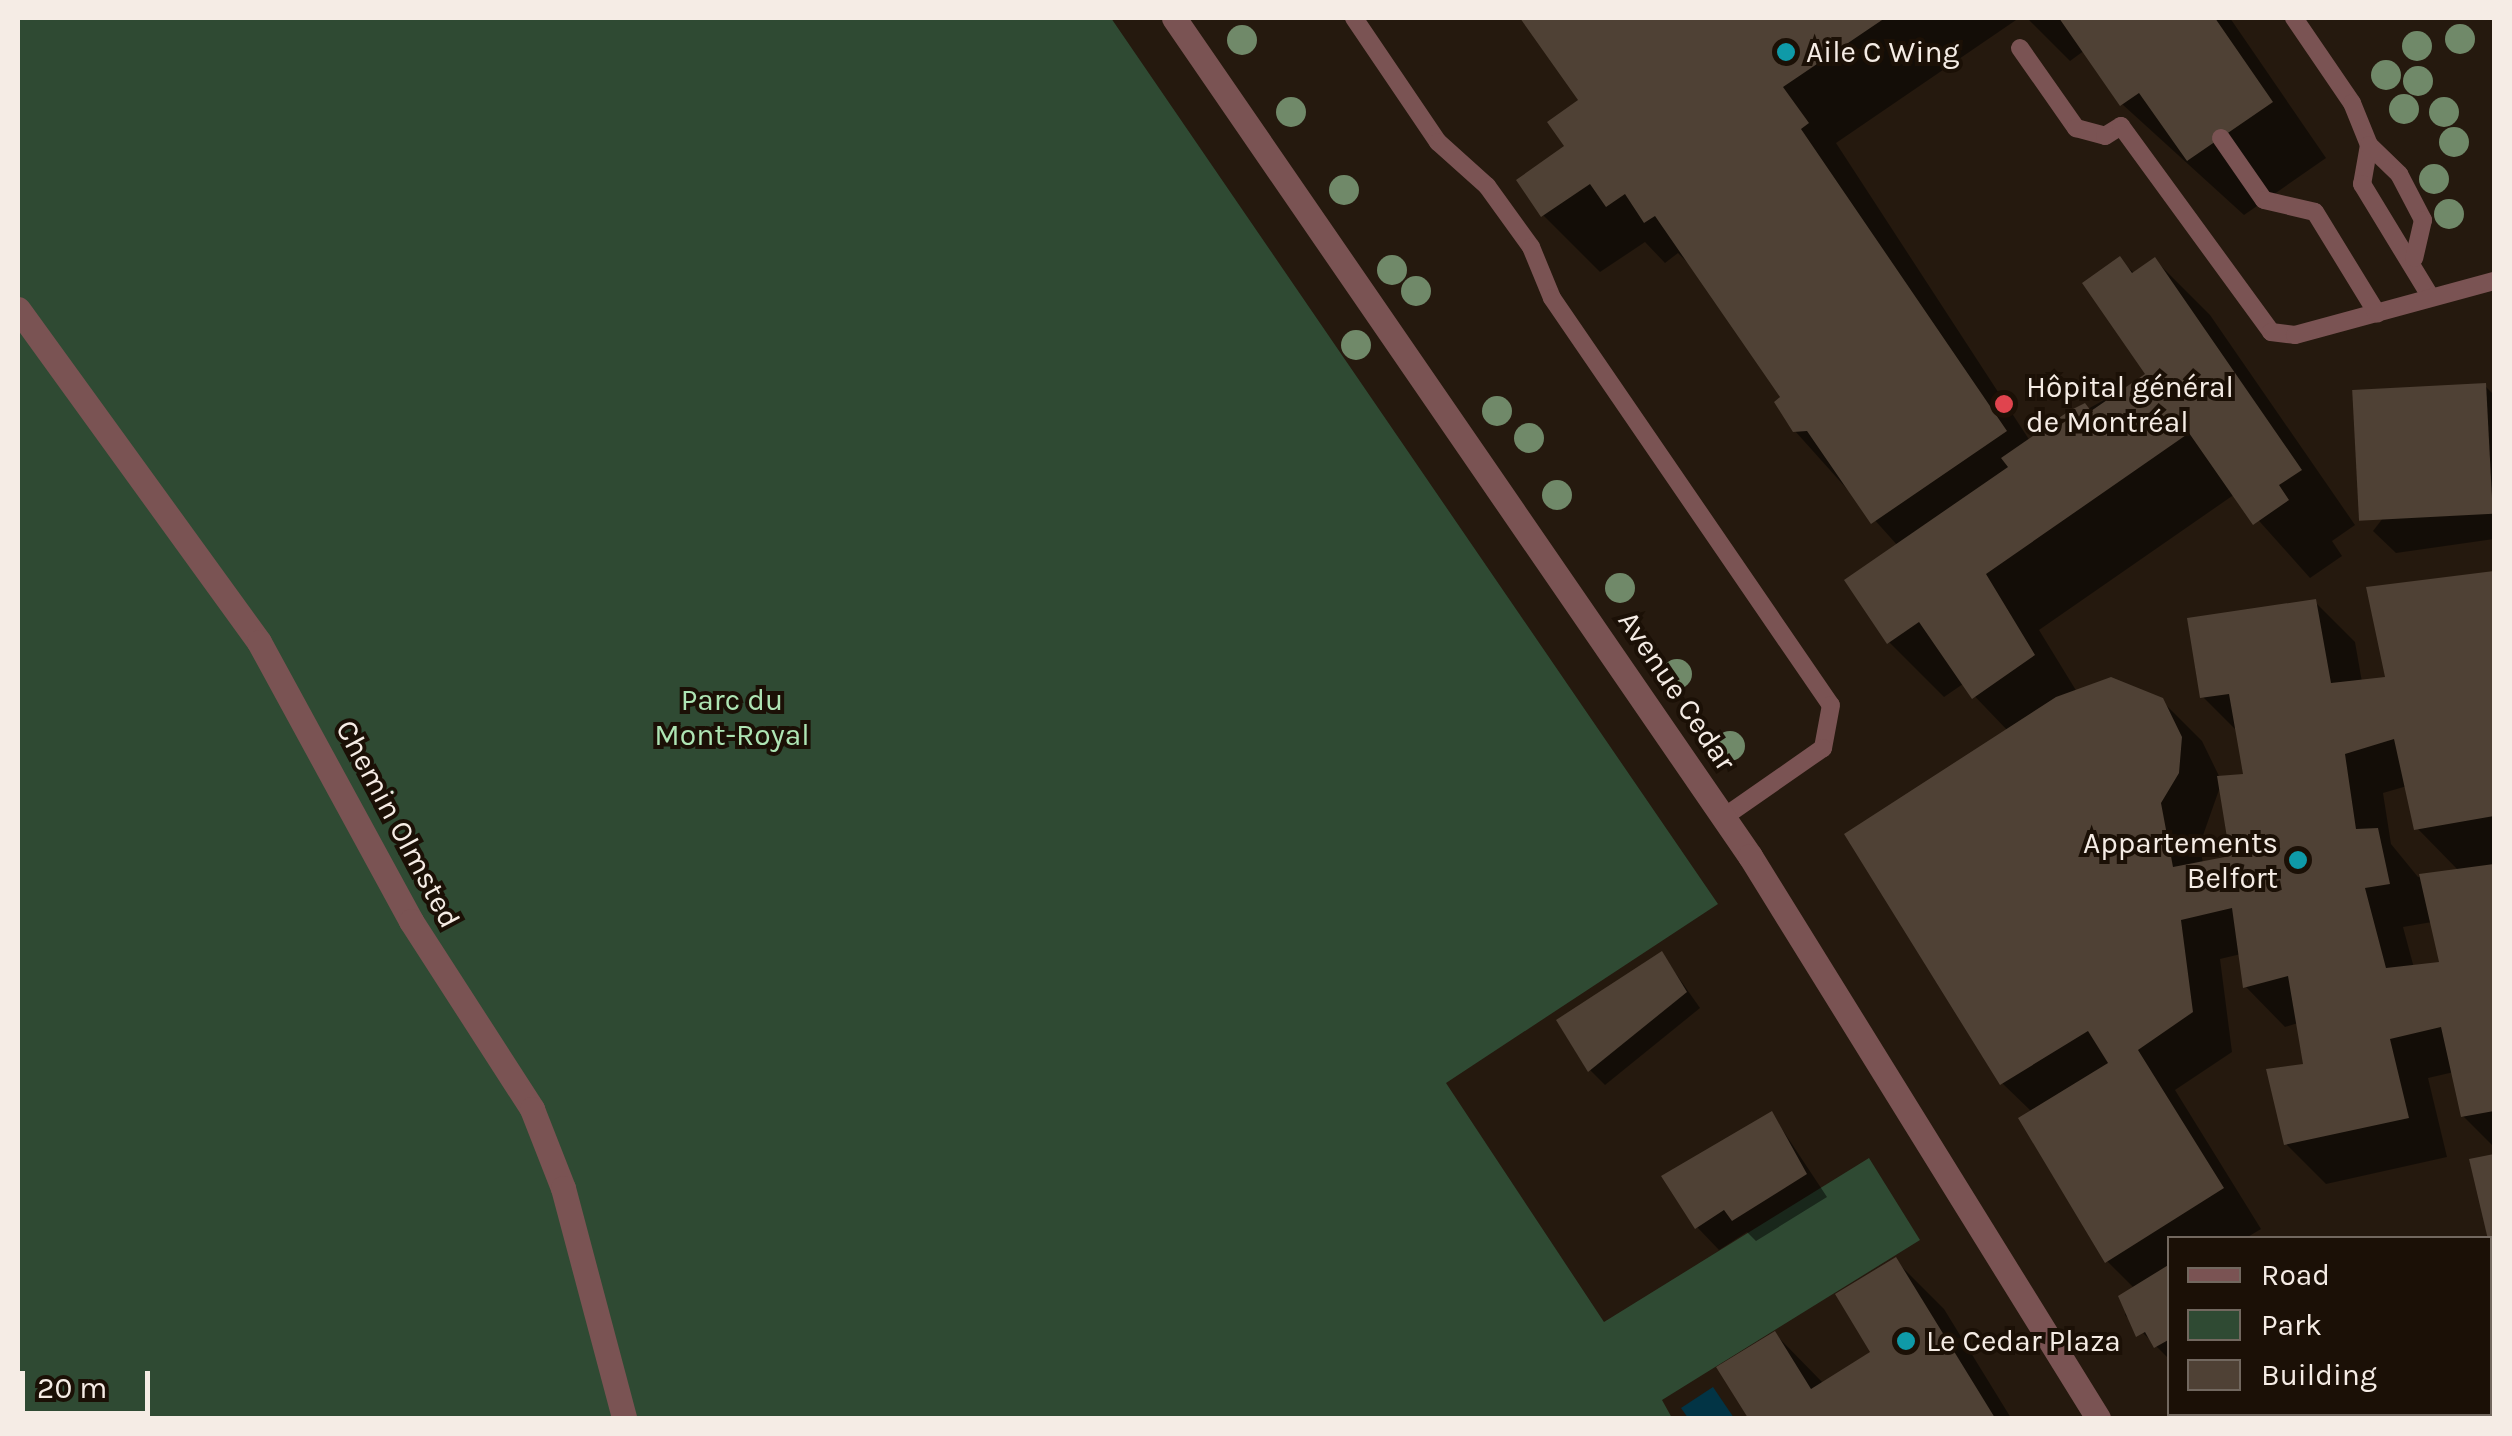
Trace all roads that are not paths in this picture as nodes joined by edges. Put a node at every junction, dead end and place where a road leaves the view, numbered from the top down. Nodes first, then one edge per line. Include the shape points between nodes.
1 (1174, 18) edge
2 (1354, 18) edge
3 (2294, 18) edge
4 (2020, 48) dead end
5 (2221, 138) dead end
6 (2369, 145) junction
7 (2414, 258) junction
8 (2494, 281) edge
9 (2430, 296) junction
10 (18, 309) edge
11 (2377, 313) junction
12 (1724, 818) junction
13 (624, 1418) edge
14 (2098, 1418) edge

1 - 12 street, Avenue Cedar
2 - 12 lane via 1438,142 1487,186 1530,247 1552,298 1831,704 1823,748
3 - 6 lane
4 - 11 lane via 2076,128 2105,136 2121,126 2264,327 2296,335
5 - 11 lane via 2264,200 2315,212
6 - 7 lane via 2362,184 2387,234
6 - 7 lane via 2399,174 2423,220
7 - 9 lane
8 - 9 lane
9 - 11 lane
10 - 13 street, Chemin Olmsted via 259,642 411,921 532,1109 563,1188
12 - 14 street, Avenue Cedar

